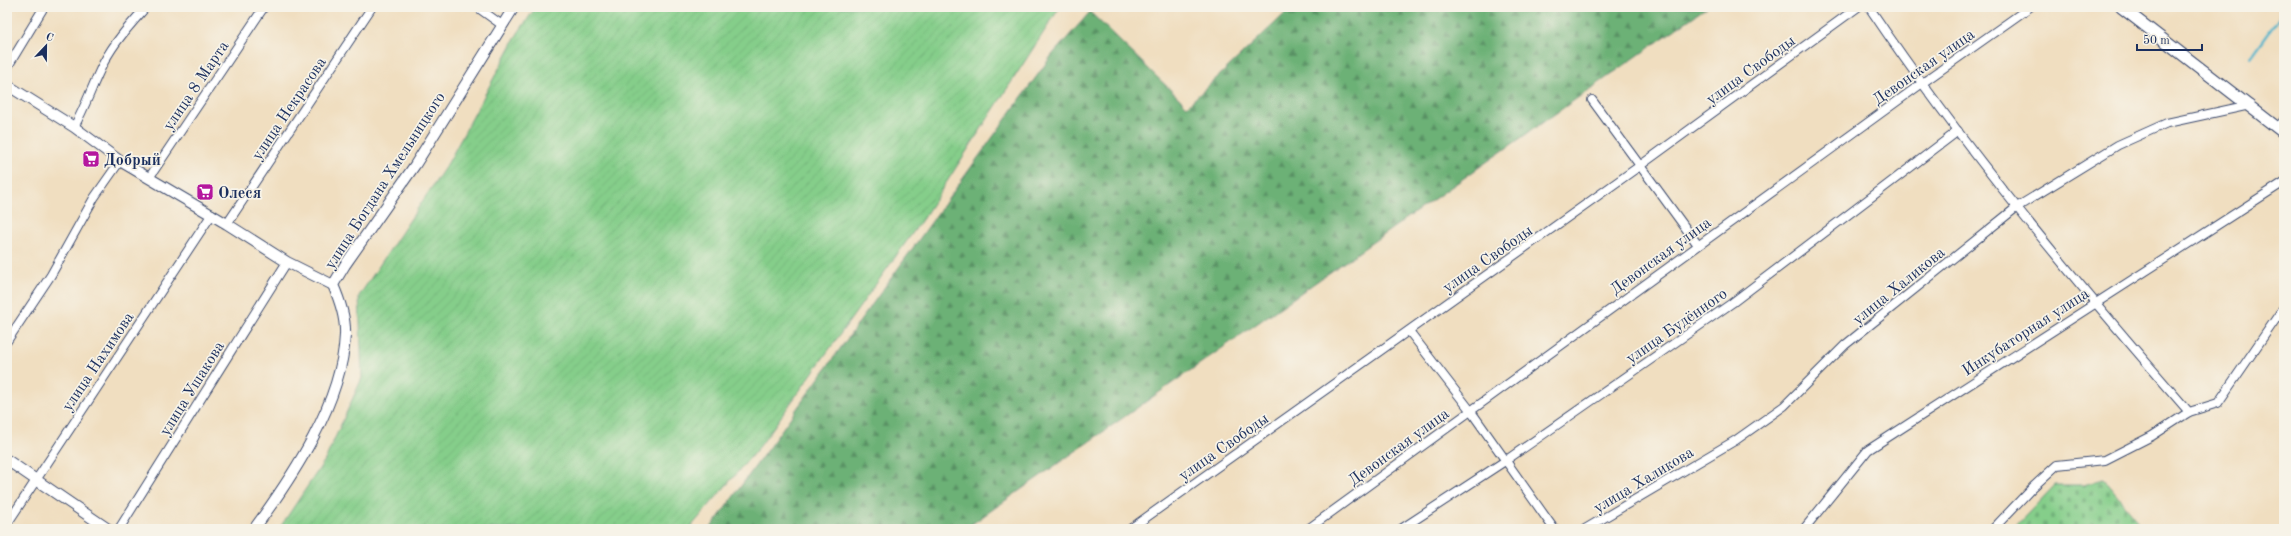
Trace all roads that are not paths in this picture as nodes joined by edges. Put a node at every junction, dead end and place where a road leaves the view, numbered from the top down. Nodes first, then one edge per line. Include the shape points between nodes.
1 (44, 7) edge
2 (146, 7) edge
3 (264, 7) edge
4 (372, 7) edge
5 (477, 7) edge
6 (514, 7) edge
7 (1858, 7) edge
8 (1869, 7) edge
9 (2030, 7) edge
10 (2121, 7) edge
11 (502, 25) junction
12 (7, 68) edge
13 (1921, 84) junction
14 (7, 85) edge
15 (1592, 100) dead end
16 (2250, 105) junction
17 (74, 127) junction
18 (2282, 127) edge
19 (1958, 131) junction
20 (120, 161) junction
21 (1642, 166) junction
22 (149, 178) junction
23 (2284, 182) edge
24 (2017, 207) junction
25 (212, 214) junction
26 (227, 224) junction
27 (1698, 245) junction
28 (287, 262) junction
29 (333, 285) junction
30 (2094, 303) junction
31 (2284, 307) edge
32 (1409, 331) junction
33 (7, 341) edge
34 (1470, 410) junction
35 (2189, 412) junction
36 (7, 460) edge
37 (1505, 461) junction
38 (35, 479) junction
39 (7, 524) edge
40 (108, 529) edge
41 (119, 529) edge
42 (254, 529) edge
43 (1130, 529) edge
44 (1308, 529) edge
45 (1401, 529) edge
46 (1554, 529) edge
47 (1585, 529) edge
48 (1804, 529) edge
49 (1993, 529) edge

1 - 12 street
2 - 17 street via 117,41 104,62
3 - 22 street, улица 8 Марта
4 - 26 street, улица Некрасова
5 - 11 street
6 - 11 street, улица Богдана Хмельницкого
7 - 21 street, улица Свободы
8 - 13 street
9 - 13 street, Девонская улица
10 - 16 main road
11 - 29 street, улица Богдана Хмельницкого via 415,165
13 - 19 street
13 - 27 street, Девонская улица
14 - 17 street
15 - 21 street
16 - 18 main road
16 - 24 street, улица Халикова via 2167,123 2118,145
17 - 20 street
19 - 24 street
19 - 37 street, улица Будённого via 1732,303
20 - 22 street
20 - 33 street via 94,198 51,275
21 - 27 street
21 - 32 street, улица Свободы
22 - 25 street
23 - 30 street, Инкубаторная улица
24 - 30 street
24 - 47 street, улица Халикова via 1845,345 1784,406 1736,440
25 - 26 street
25 - 38 street, улица Нахимова
26 - 28 street
27 - 34 street, Девонская улица
28 - 29 street
28 - 41 street, улица Ушакова
29 - 42 street, улица Богдана Хмельницкого via 342,305 345,335 339,372 317,432 277,498
30 - 35 street
30 - 48 street, Инкубаторная улица via 1868,450
31 - 35 street via 2218,403
32 - 34 street
32 - 43 street, улица Свободы
34 - 37 street
34 - 44 street, Девонская улица
35 - 49 street via 2152,436 2105,460 2057,465
36 - 38 street
37 - 45 street, улица Будённого
37 - 46 street
38 - 39 street, улица Нахимова
38 - 40 street

